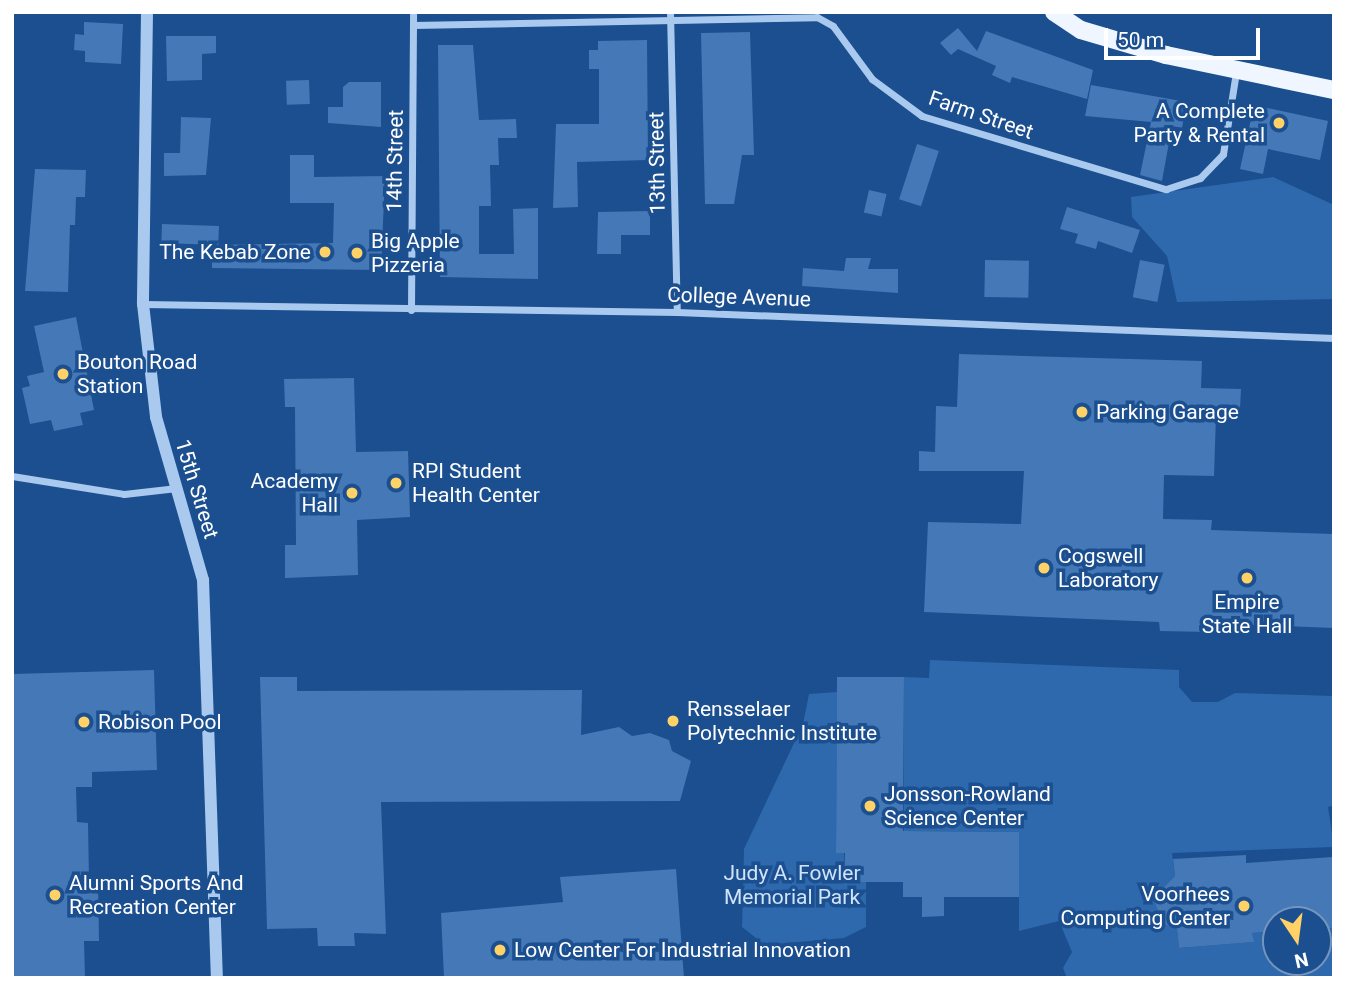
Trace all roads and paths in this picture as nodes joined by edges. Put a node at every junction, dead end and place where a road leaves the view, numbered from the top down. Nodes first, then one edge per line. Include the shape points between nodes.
1 (147, 12) edge
2 (413, 12) edge
3 (670, 12) edge
4 (1054, 12) edge
5 (671, 24) junction
6 (414, 25) junction
7 (1236, 72) junction
8 (1334, 90) edge
9 (143, 304) junction
10 (411, 310) junction
11 (677, 313) junction
12 (1334, 338) edge
13 (12, 476) edge
14 (177, 488) junction
15 (217, 978) edge

1 - 9 street, 15th Street
2 - 6 street, 14th Street
3 - 5 street, 13th Street
4 - 7 main road via 1081,30
5 - 6 street, Farm Street
5 - 7 street, Farm Street via 817,17 833,26 872,79 922,116 1145,187 1193,181 1223,154
5 - 11 street, 13th Street
6 - 10 street, 14th Street
7 - 8 main road
9 - 10 street, College Avenue
9 - 14 street, 15th Street via 156,417
10 - 11 street, College Avenue
11 - 12 street, College Avenue
13 - 14 street via 124,494
14 - 15 street, 15th Street via 203,580 209,635

